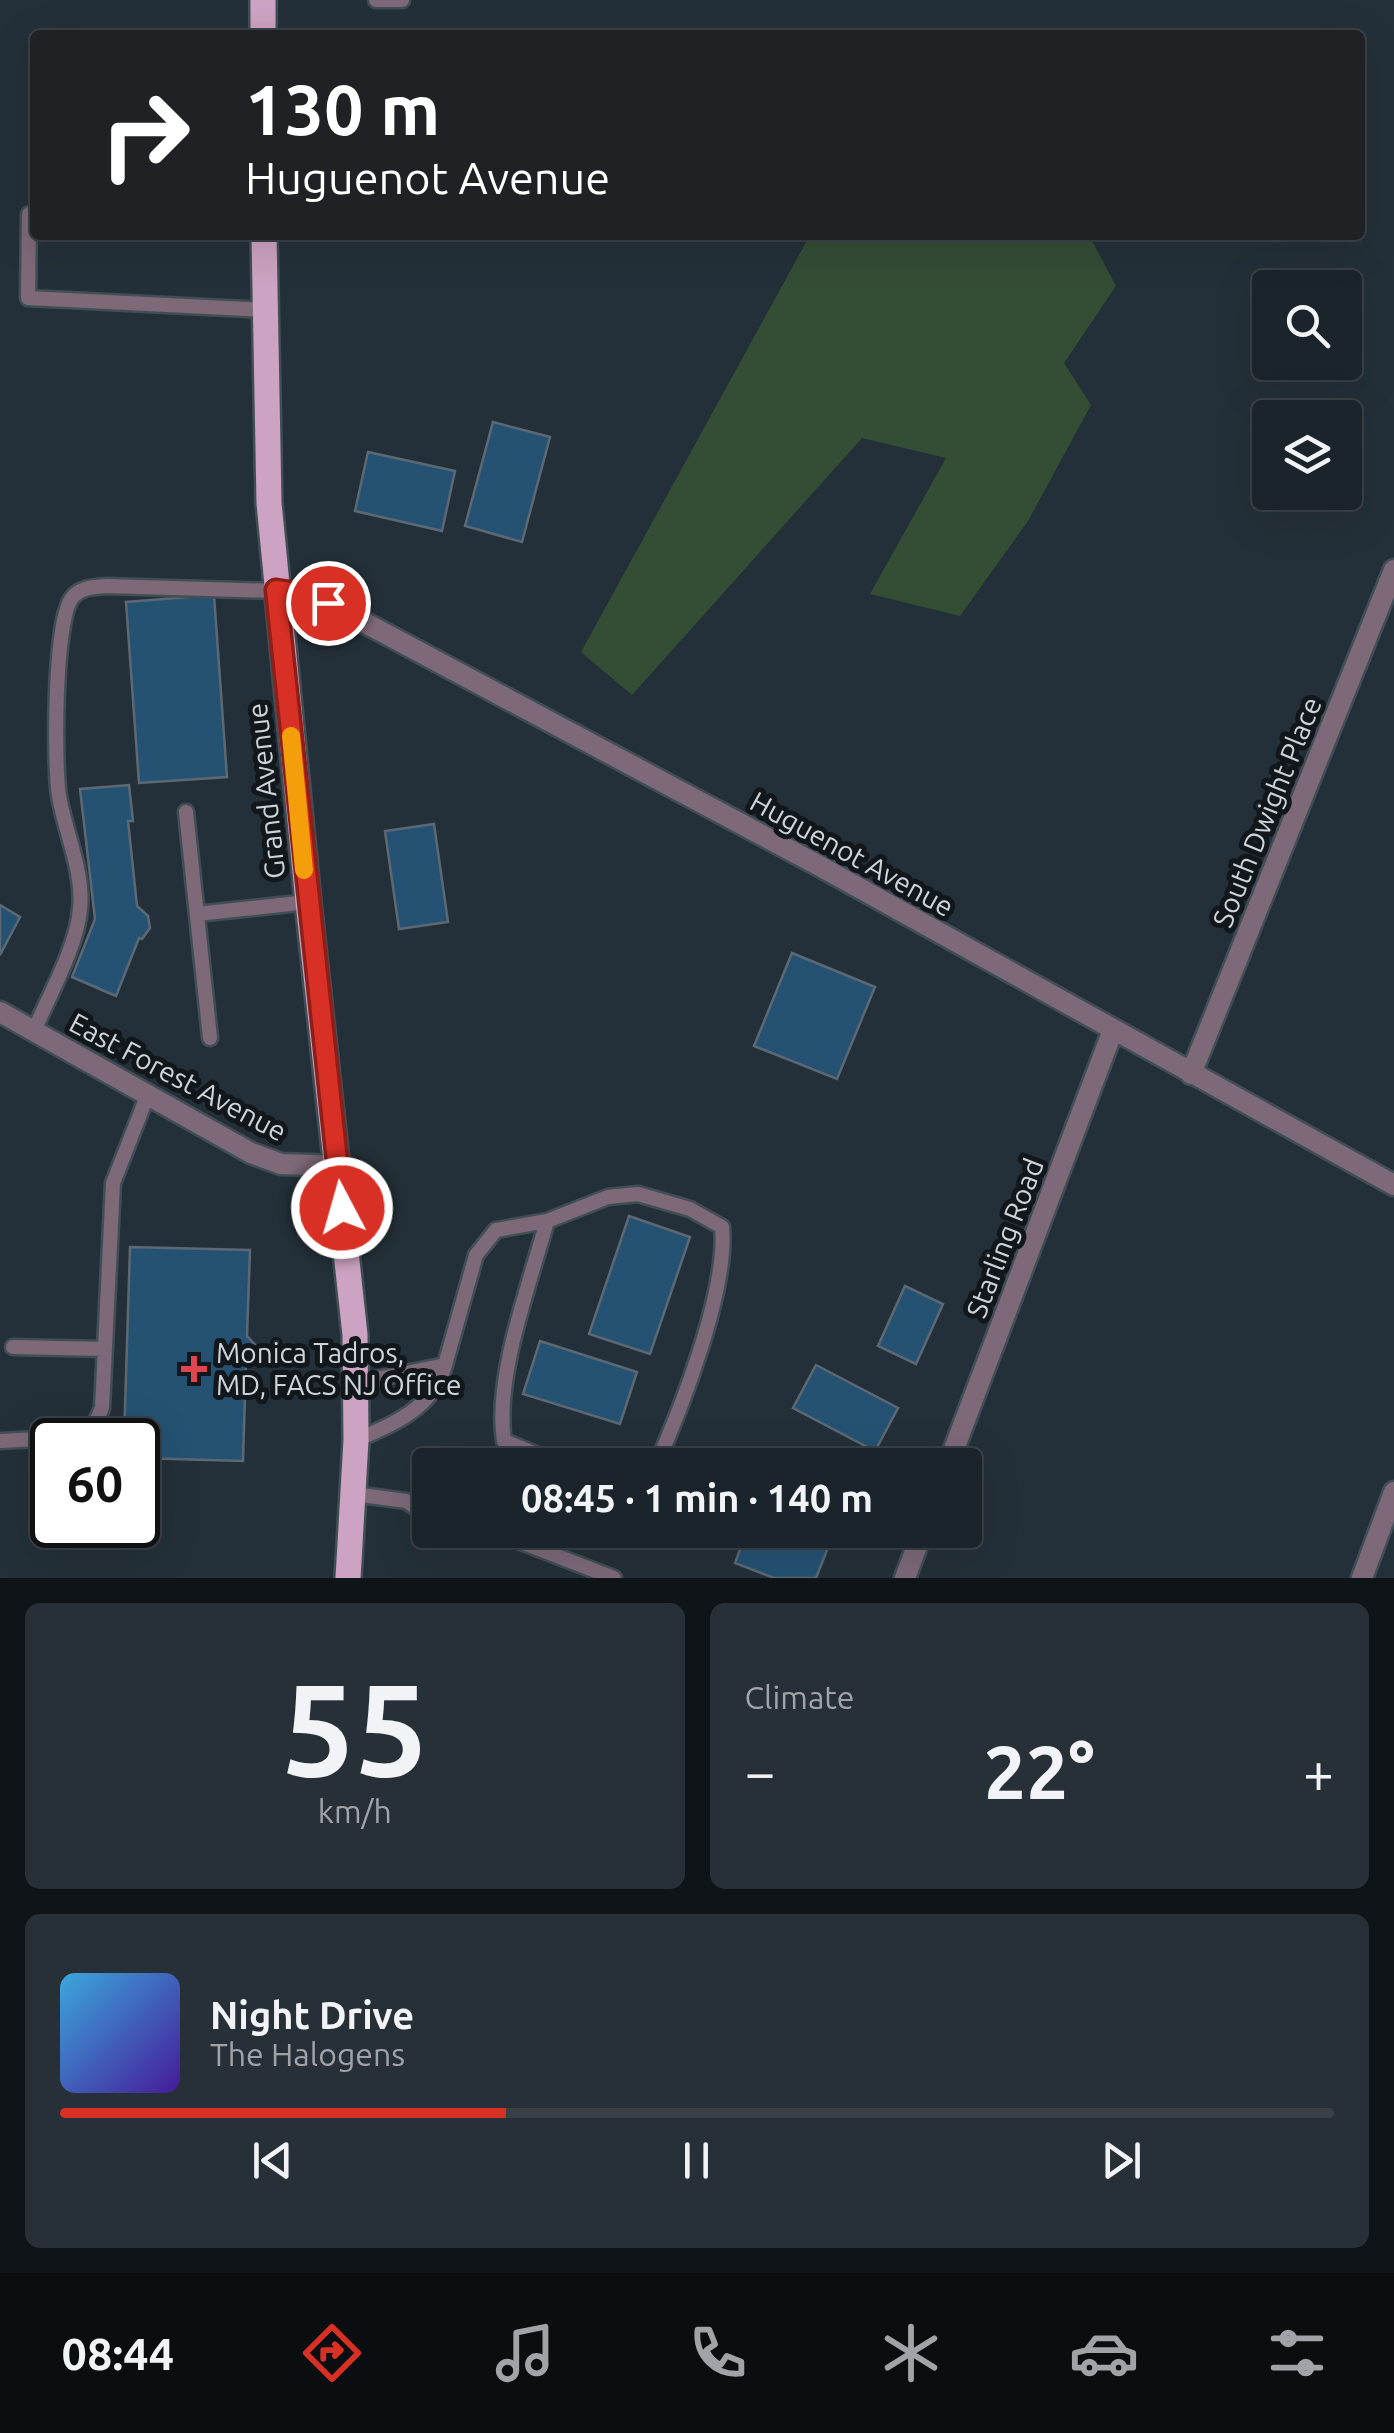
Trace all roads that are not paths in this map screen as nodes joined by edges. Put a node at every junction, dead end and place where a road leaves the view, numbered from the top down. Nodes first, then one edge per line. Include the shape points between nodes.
1 (263, 0) edge
2 (376, 0) edge
3 (402, 0) edge
4 (263, 30) edge
5 (29, 214) dead end
6 (264, 240) edge
7 (265, 310) junction
8 (1394, 570) edge
9 (276, 590) junction
10 (186, 812) dead end
11 (308, 902) junction
12 (197, 914) junction
13 (0, 1012) edge
14 (1113, 1030) junction
15 (34, 1031) junction
16 (210, 1038) dead end
17 (1191, 1074) junction
18 (148, 1094) junction
19 (338, 1166) junction
20 (1394, 1184) edge
21 (546, 1221) junction
22 (13, 1347) dead end
23 (105, 1348) junction
24 (445, 1366) junction
25 (357, 1383) junction
26 (356, 1440) junction
27 (0, 1441) edge
28 (521, 1448) edge
29 (664, 1448) edge
30 (954, 1448) edge
31 (1394, 1492) edge
32 (354, 1494) junction
33 (412, 1505) edge
34 (536, 1548) edge
35 (916, 1548) edge
36 (348, 1578) edge
37 (614, 1578) edge
38 (904, 1578) edge
39 (1362, 1578) edge

1 - 4 main road
2 - 3 lane
5 - 7 lane via 28,298
6 - 7 main road, Grand Avenue
7 - 9 main road, Grand Avenue via 266,463
8 - 17 street, South Dwight Place
9 - 11 main road, Grand Avenue
9 - 14 street, Huguenot Avenue via 328,603
9 - 15 lane via 107,586 72,598 60,647 58,792 81,904
10 - 12 lane
11 - 12 lane
11 - 19 main road, Grand Avenue
12 - 16 lane
13 - 15 street, East Forest Avenue
14 - 17 street, Huguenot Avenue
14 - 30 street, Starling Road
15 - 18 street, East Forest Avenue
17 - 20 street, Huguenot Avenue
18 - 19 street, East Forest Avenue via 266,1159
18 - 23 lane via 113,1183
19 - 25 main road, Grand Avenue
21 - 24 lane via 496,1230 476,1255
21 - 28 lane via 500,1416 504,1441
21 - 29 lane via 608,1197 638,1194 690,1209 722,1227 724,1251 711,1309
22 - 23 lane
23 - 27 lane via 102,1408 93,1428 77,1437
24 - 25 lane
24 - 26 lane via 424,1402 394,1425
25 - 26 main road, Grand Avenue
26 - 32 main road, Grand Avenue
31 - 39 street
32 - 33 lane
32 - 36 main road, Grand Avenue
34 - 37 lane
35 - 38 street

